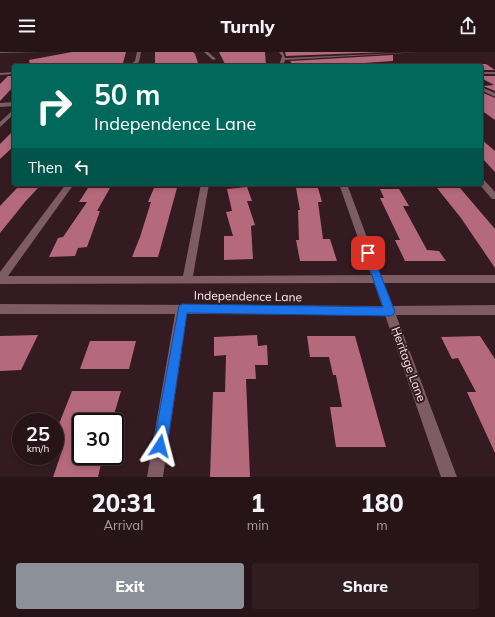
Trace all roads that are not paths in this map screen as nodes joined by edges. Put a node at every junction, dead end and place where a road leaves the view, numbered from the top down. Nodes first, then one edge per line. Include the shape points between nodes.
1 (0, 52) edge
2 (36, 52) edge
3 (139, 52) edge
4 (206, 52) edge
5 (281, 52) edge
6 (419, 52) edge
7 (214, 59) dead end
8 (284, 60) junction
9 (136, 64) edge
10 (282, 64) edge
11 (12, 73) edge
12 (483, 73) edge
13 (495, 73) edge
14 (0, 74) edge
15 (483, 89) edge
16 (495, 95) edge
17 (12, 104) edge
18 (0, 105) edge
19 (12, 113) edge
20 (0, 125) edge
21 (483, 184) edge
22 (69, 186) edge
23 (205, 186) edge
24 (344, 186) edge
25 (495, 197) edge
26 (495, 279) edge
27 (0, 280) edge
28 (187, 280) junction
29 (378, 280) junction
30 (182, 308) junction
31 (0, 309) edge
32 (495, 310) edge
33 (390, 312) junction
34 (155, 477) edge
35 (449, 477) edge

1 - 2 street
3 - 9 street
4 - 7 street
5 - 8 street
6 - 8 street
8 - 10 street
11 - 14 street
12 - 13 street
15 - 16 street
17 - 18 street
19 - 20 street
21 - 25 street
22 - 27 street
23 - 28 street
24 - 29 street, Heritage Lane
26 - 29 street, Independence Lane
27 - 28 street, Independence Lane
28 - 29 street, Independence Lane
29 - 33 street, Heritage Lane
30 - 31 street, Independence Lane
30 - 33 street, Independence Lane
30 - 34 street
32 - 33 street, Independence Lane
33 - 35 street, Heritage Lane

